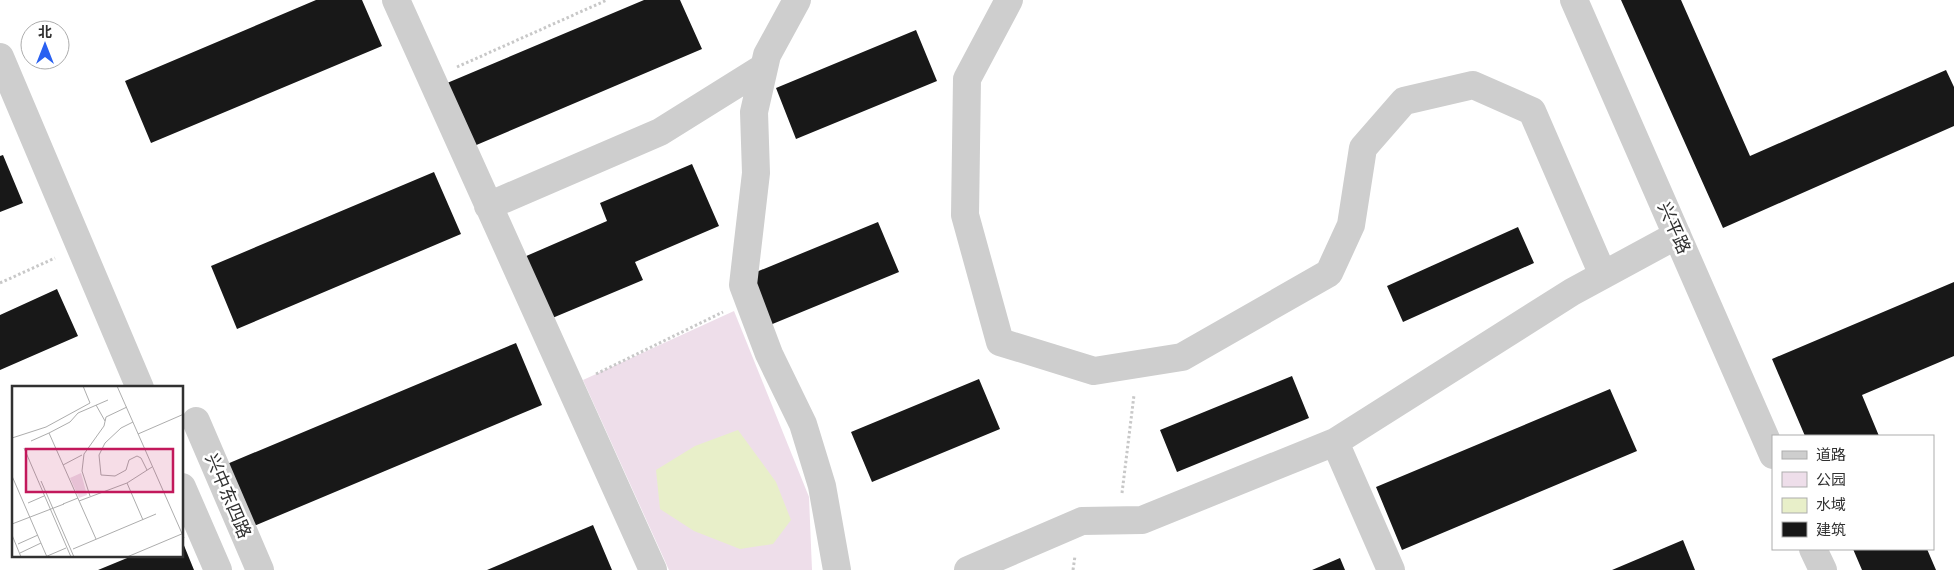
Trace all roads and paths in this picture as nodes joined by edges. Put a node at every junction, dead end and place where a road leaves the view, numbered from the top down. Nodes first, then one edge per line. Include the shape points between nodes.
1 (396, 0) edge
2 (607, 0) edge
3 (797, 0) edge
4 (1009, 0) edge
5 (1574, 0) edge
6 (0, 57) edge
7 (764, 67) junction
8 (431, 78) junction
9 (488, 206) junction
10 (1677, 235) junction
11 (80, 246) junction
12 (1604, 275) junction
13 (0, 283) edge
14 (748, 299) junction
15 (1138, 364) junction
16 (139, 386) edge
17 (570, 387) junction
18 (196, 421) dead end
19 (1335, 442) junction
20 (1772, 453) edge
21 (184, 492) edge
22 (1122, 497) dead end
23 (1082, 521) junction
24 (1814, 550) edge
25 (218, 570) edge
26 (260, 570) edge
27 (653, 570) edge
28 (837, 570) edge
29 (968, 570) edge
30 (1072, 570) edge
31 (1391, 570) edge
32 (1823, 570) edge

1 - 8 street
2 - 8 path
3 - 7 street via 767,55
4 - 15 street via 966,79 965,215 1000,342 1094,371
5 - 10 street, 兴平路
6 - 11 street
7 - 9 street via 660,132
7 - 14 street via 754,112 756,173 743,285
8 - 9 street
9 - 17 street
10 - 12 street
10 - 20 street, 兴平路
11 - 13 path
11 - 16 street
12 - 15 street via 1532,111 1473,85 1404,101 1363,148 1351,225 1329,273 1182,357
12 - 19 street
14 - 17 path
14 - 28 street via 769,354 803,424 822,486
15 - 22 path
17 - 27 street
18 - 26 street, 兴中东四路
19 - 23 street via 1142,520
19 - 31 street
21 - 25 street
23 - 29 street
23 - 30 path
24 - 32 street

